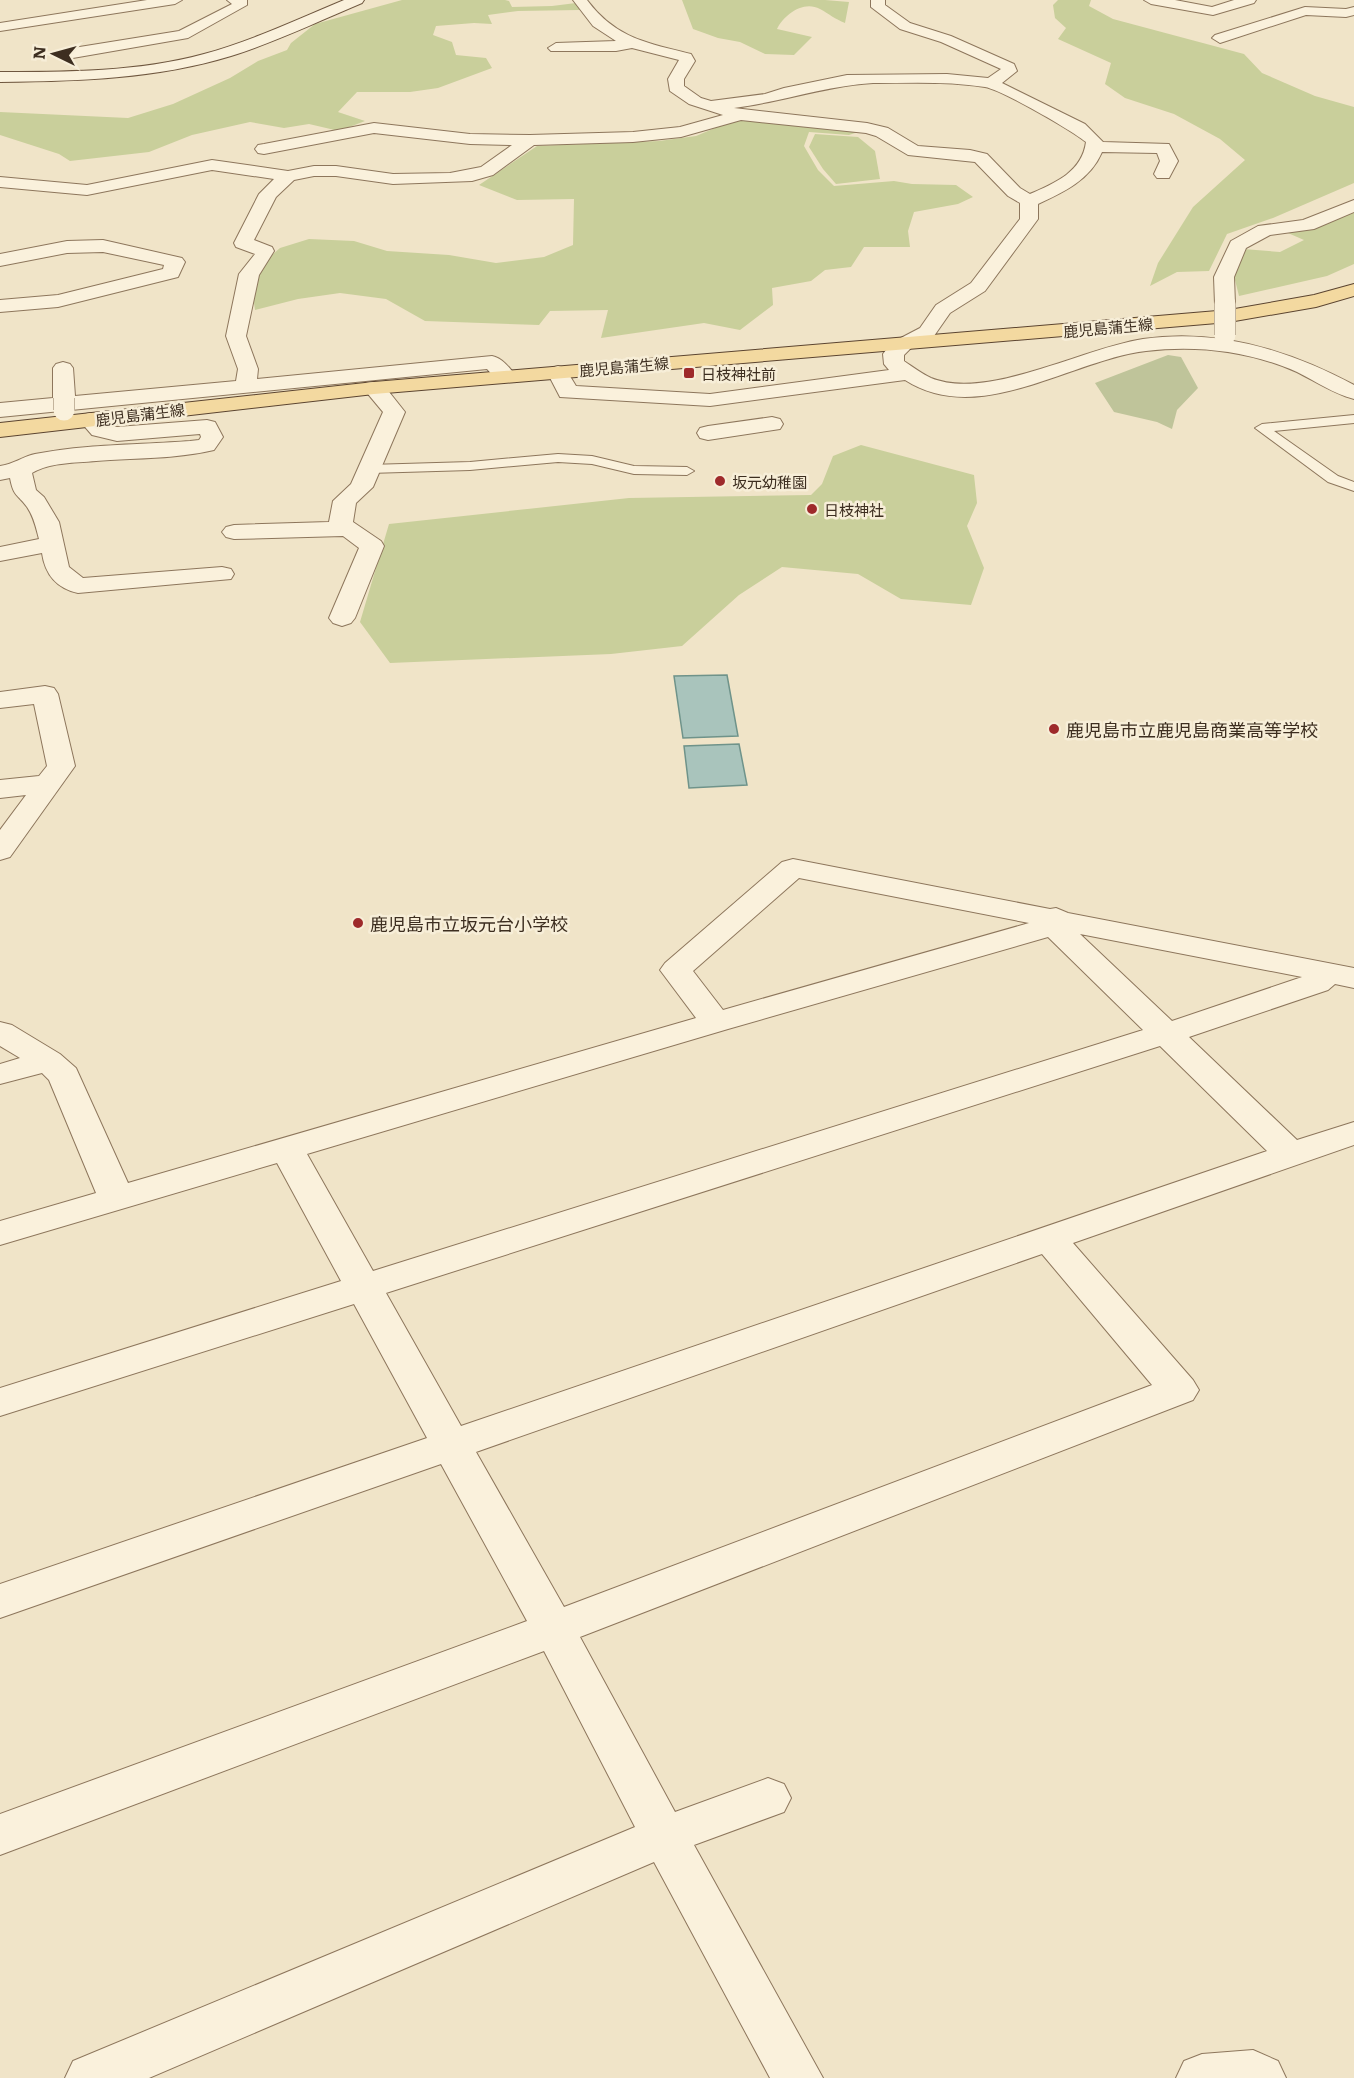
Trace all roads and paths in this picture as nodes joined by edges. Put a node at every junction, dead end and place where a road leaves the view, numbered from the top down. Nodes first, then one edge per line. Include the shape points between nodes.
1 (175, 0) edge
2 (234, 0) edge
3 (357, 0) edge
4 (580, 0) edge
5 (878, 0) edge
6 (1151, 0) edge
7 (1249, 0) edge
8 (1354, 11) edge
9 (20, 24) junction
10 (0, 27) edge
11 (39, 36) dead end
12 (1220, 38) dead end
13 (636, 43) junction
14 (556, 48) dead end
15 (686, 57) junction
16 (617, 62) dead end
17 (92, 75) junction
18 (0, 77) edge
19 (991, 83) junction
20 (707, 106) junction
21 (740, 115) junction
22 (530, 140) junction
23 (1095, 147) junction
24 (264, 149) dead end
25 (1163, 174) dead end
26 (288, 176) junction
27 (0, 182) edge
28 (1029, 201) junction
29 (1354, 205) edge
30 (0, 260) edge
31 (1354, 290) edge
32 (0, 306) edge
33 (1225, 340) junction
34 (904, 344) junction
35 (63, 368) dead end
36 (558, 372) junction
37 (906, 374) junction
38 (505, 376) junction
39 (246, 385) junction
40 (374, 388) junction
41 (1354, 393) edge
42 (746, 397) junction
43 (0, 410) edge
44 (65, 410) junction
45 (1354, 419) edge
46 (90, 420) junction
47 (0, 430) edge
48 (708, 433) dead end
49 (369, 469) junction
50 (10, 471) edge
51 (687, 471) dead end
52 (1354, 487) edge
53 (348, 529) junction
54 (234, 532) dead end
55 (52, 544) junction
56 (0, 554) edge
57 (222, 574) dead end
58 (342, 618) dead end
59 (0, 700) edge
60 (48, 784) junction
61 (0, 789) edge
62 (0, 851) edge
63 (1055, 922) junction
64 (1341, 975) edge
65 (716, 1022) junction
66 (0, 1032) edge
67 (1168, 1033) junction
68 (48, 1061) junction
69 (0, 1074) edge
70 (1354, 1133) edge
71 (287, 1150) junction
72 (1292, 1155) junction
73 (117, 1199) junction
74 (0, 1233) edge
75 (1050, 1240) junction
76 (364, 1287) junction
77 (0, 1402) edge
78 (451, 1446) junction
79 (0, 1601) edge
80 (554, 1629) junction
81 (768, 1798) dead end
82 (0, 1834) edge
83 (664, 1836) junction
84 (91, 2078) edge
85 (798, 2078) edge
86 (1202, 2078) edge
87 (1260, 2078) edge

1 - 9 street
2 - 17 street via 240,1 240,5 183,35 62,51
3 - 17 street via 207,58
4 - 13 street via 599,25
5 - 19 street via 878,7 906,26 1008,67 1009,71
6 - 7 street via 1213,11
8 - 12 street via 1305,11
9 - 10 street
9 - 11 street
13 - 14 street
13 - 15 street
15 - 16 street
15 - 20 street via 675,88
17 - 18 street
19 - 20 street via 873,78 814,85 768,99
19 - 23 street via 1079,128 1095,141
20 - 21 street
21 - 22 street via 660,135
21 - 28 street via 867,128 882,132 914,151 970,155 981,159 1014,192
22 - 24 street via 470,139 374,128
22 - 26 street via 487,171 472,176 393,179 325,171
23 - 25 street via 1163,148 1169,161
23 - 28 street via 1084,168 1065,185
26 - 27 street via 213,165 87,190
26 - 39 street via 268,194 243,243 265,251 249,274 236,336 248,369
28 - 34 street via 1029,219 978,287 943,309 927,332
29 - 33 street, bridge via 1307,225 1264,230 1238,245 1224,277
30 - 32 street via 103,246 176,262 171,273 58,301
31 - 34 main road, 鹿児島蒲生線 via 1229,316
33 - 37 street via 1143,345 995,389 939,387
33 - 41 street via 1290,361
34 - 36 main road, 鹿児島蒲生線
34 - 37 street via 893,354 894,364
35 - 44 street
36 - 38 main road, 鹿児島蒲生線
36 - 42 street via 568,392 710,400
37 - 42 street
38 - 39 street via 492,362
38 - 40 main road, 鹿児島蒲生線
39 - 43 street
40 - 46 main road, 鹿児島蒲生線
40 - 49 street via 394,411
42 - 48 street via 777,429
44 - 46 main road, 鹿児島蒲生線
44 - 47 main road, 鹿児島蒲生線
45 - 52 lane via 1262,428 1334,479
46 - 50 street via 100,430 117,434 207,427 212,437 206,445 190,448 72,456 36,461
49 - 51 lane via 558,458 592,460 634,470
49 - 53 street via 361,487 345,501 341,524
50 - 55 street via 36,502 47,522
53 - 54 street
53 - 58 street via 372,546
55 - 56 street
55 - 57 street via 57,570 78,586
59 - 60 street via 45,694 61,766
60 - 61 street
60 - 62 street
63 - 64 street
63 - 65 street
63 - 65 street via 794,868 676,970
63 - 67 street
64 - 67 street
65 - 71 street
66 - 68 street
67 - 72 street
67 - 76 street
68 - 69 street
68 - 73 street via 64,1075
70 - 72 street
71 - 73 street
71 - 76 street
72 - 75 street
73 - 74 street
75 - 78 street
75 - 80 street via 1179,1390
76 - 77 street
76 - 78 street
78 - 79 street
78 - 80 street
80 - 82 street
80 - 83 street
81 - 83 street
83 - 84 street
83 - 85 street
86 - 87 street via 1253,2074

